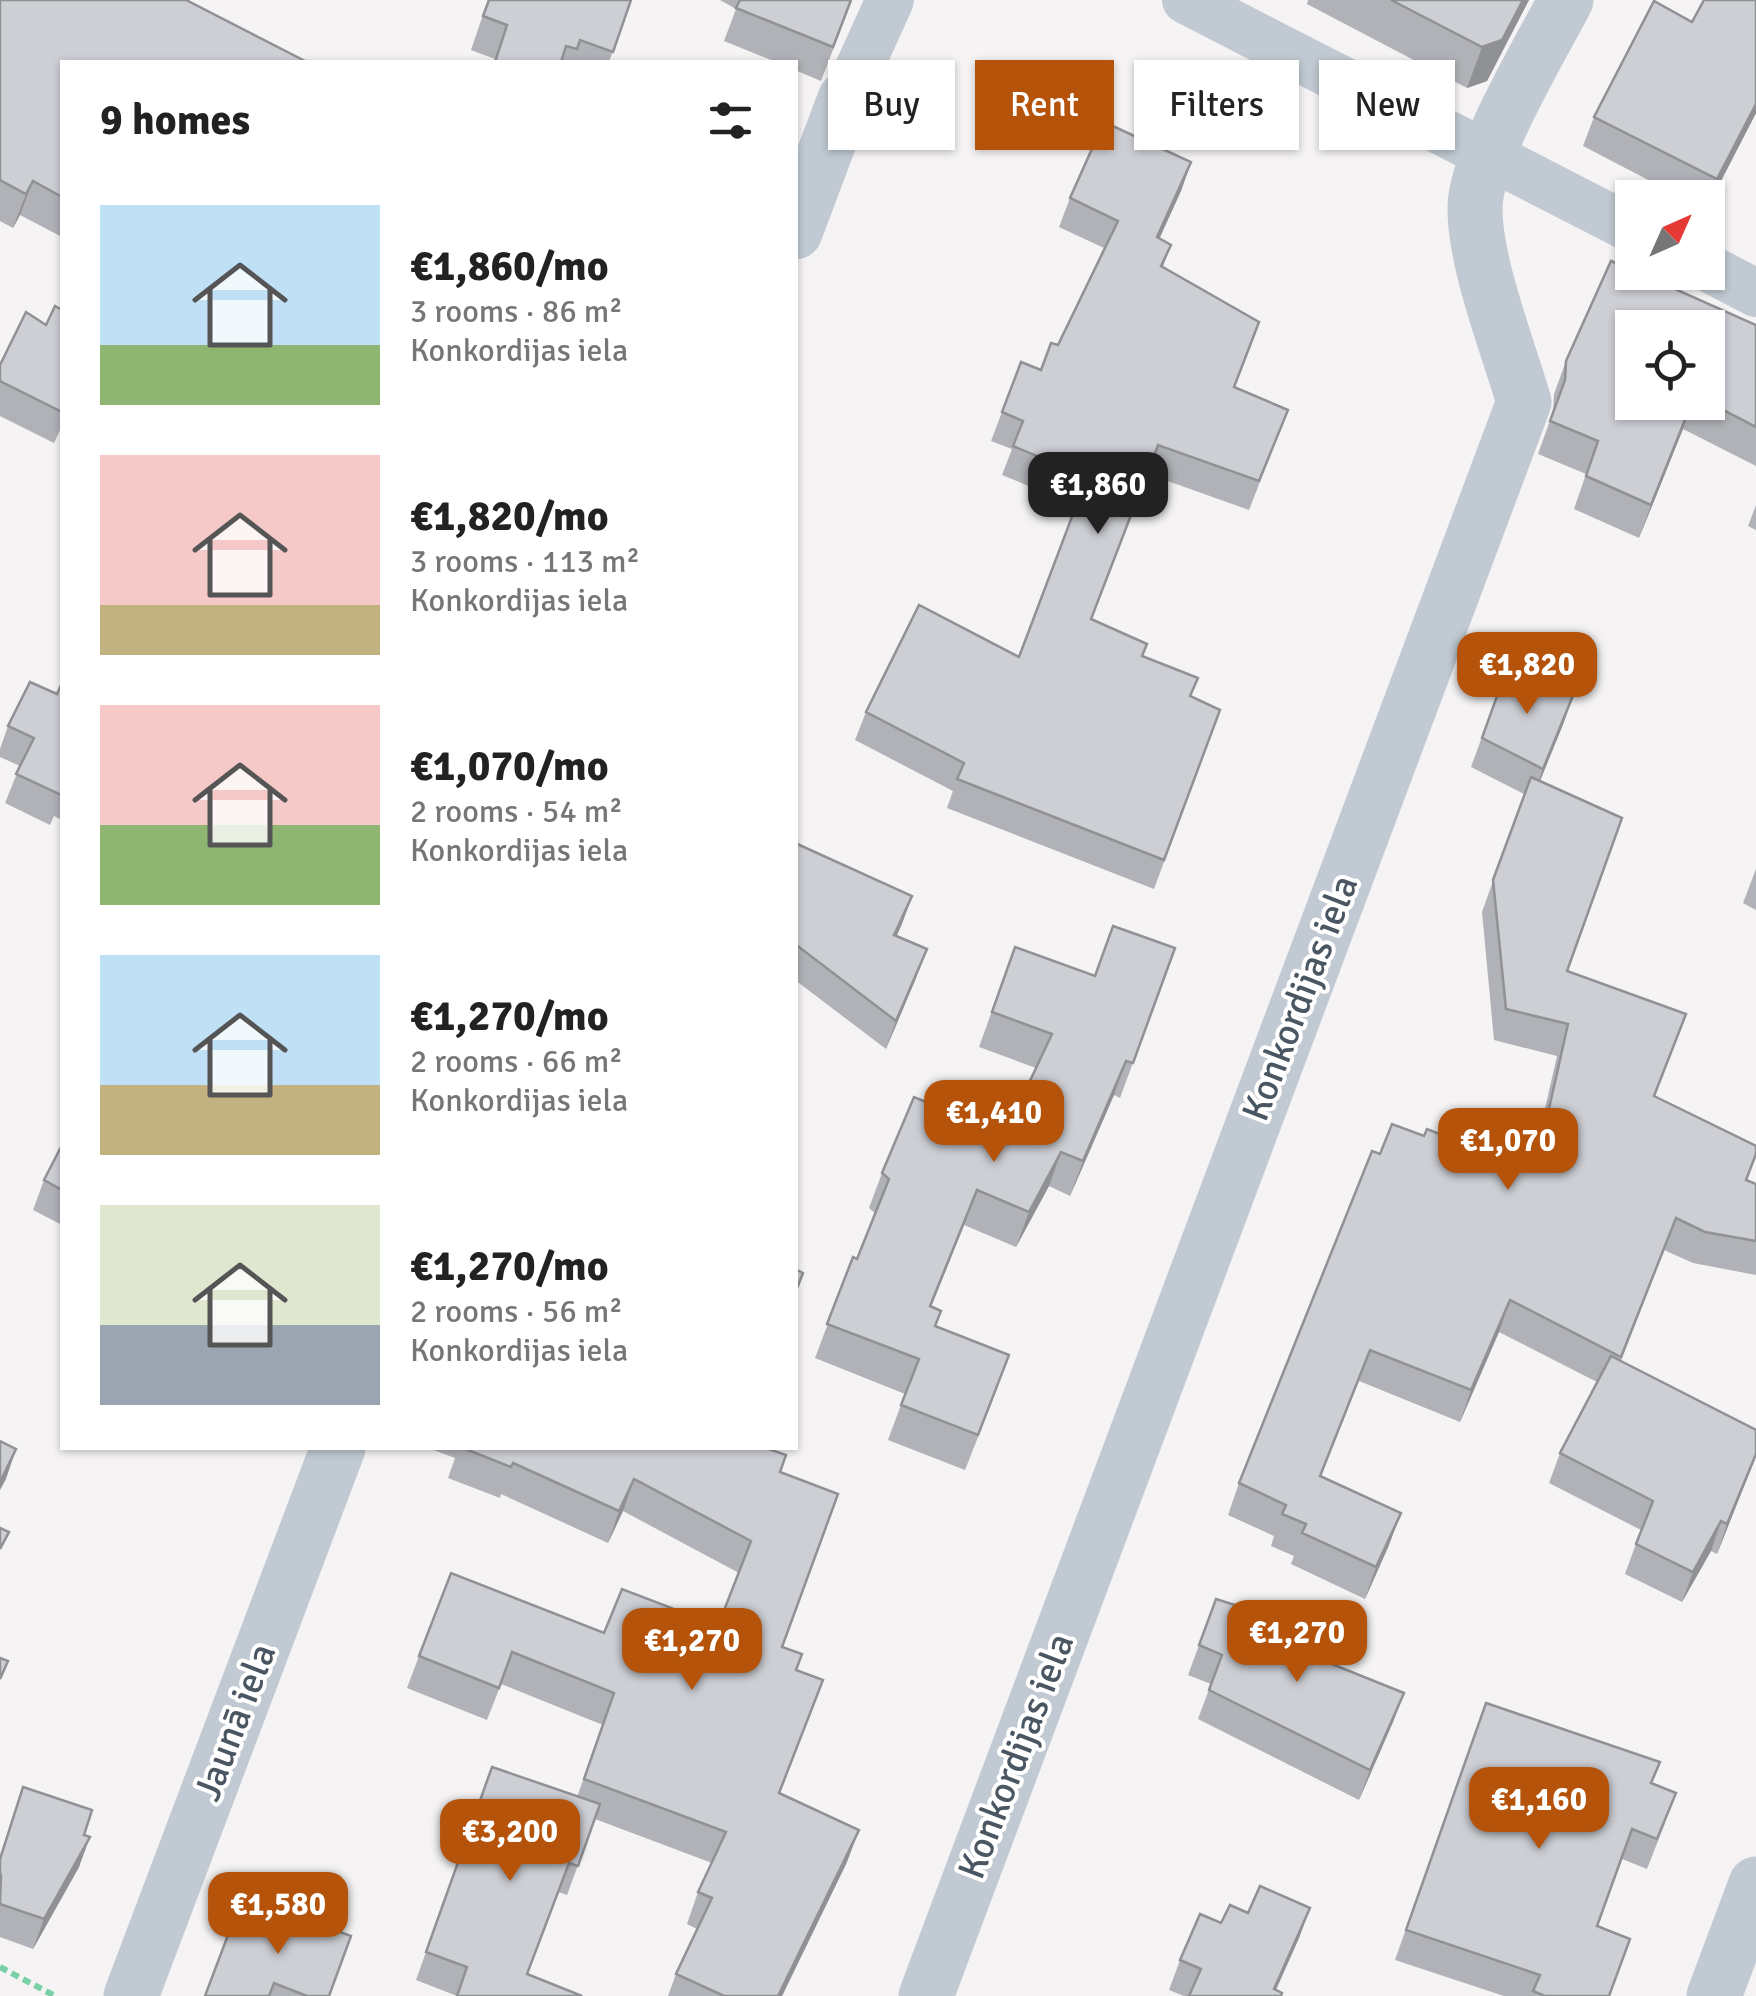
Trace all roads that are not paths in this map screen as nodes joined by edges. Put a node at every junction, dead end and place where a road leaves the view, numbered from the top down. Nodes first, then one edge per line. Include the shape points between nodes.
1 (890, 0) edge
2 (1186, 0) edge
3 (1566, 0) edge
4 (863, 60) edge
5 (828, 144) edge
6 (1488, 154) junction
7 (1615, 220) edge
8 (798, 224) edge
9 (1725, 277) edge
10 (1756, 293) edge
11 (337, 1450) edge
12 (1756, 1884) edge
13 (131, 1996) edge
14 (926, 1996) edge
15 (1714, 1996) edge

1 - 4 street
2 - 6 street
3 - 6 street, Konkordijas iela
5 - 8 street
6 - 7 street
6 - 14 street, Konkordijas iela via 1474,206 1478,242 1524,402
9 - 10 street
11 - 13 street, Jaunā iela
12 - 15 street

